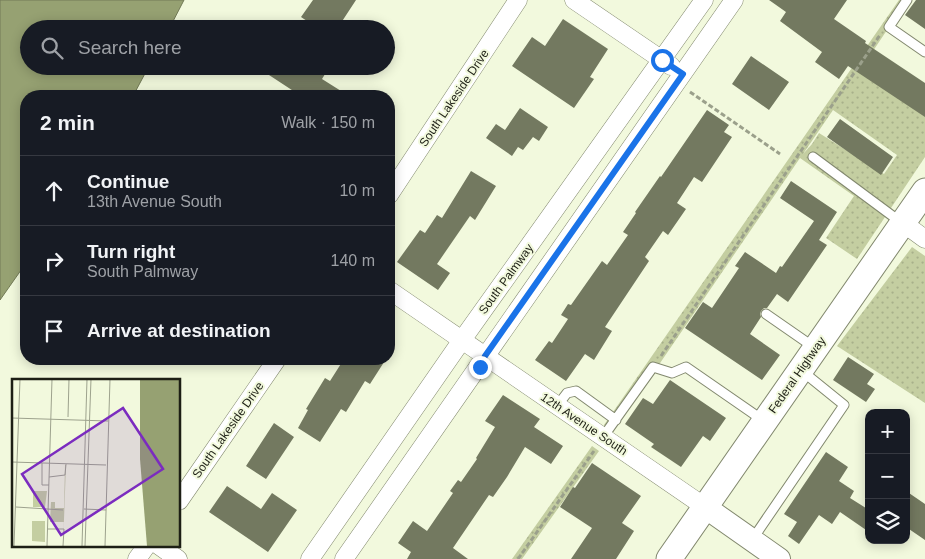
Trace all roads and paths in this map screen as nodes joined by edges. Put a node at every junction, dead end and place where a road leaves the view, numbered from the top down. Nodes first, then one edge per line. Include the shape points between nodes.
1 (518, 0) edge
2 (574, 0) edge
3 (704, 0) edge
4 (734, 0) edge
5 (907, 0) edge
6 (885, 30) junction
7 (925, 52) edge
8 (662, 60) junction
9 (680, 79) junction
10 (780, 154) dead end
11 (813, 158) dead end
12 (395, 186) edge
13 (925, 191) edge
14 (903, 223) junction
15 (925, 239) edge
16 (395, 294) edge
17 (766, 314) dead end
18 (462, 340) junction
19 (815, 348) junction
20 (485, 356) junction
21 (273, 365) edge
22 (653, 367) junction
23 (800, 370) junction
24 (557, 406) junction
25 (616, 420) junction
26 (764, 421) junction
27 (600, 443) junction
28 (180, 500) edge
29 (705, 507) junction
30 (752, 540) junction
31 (147, 546) edge
32 (159, 546) edge
33 (137, 559) edge
34 (178, 559) edge
35 (310, 559) edge
36 (344, 559) edge
37 (518, 559) edge
38 (668, 559) edge
39 (779, 559) edge

1 - 12 street, South Lakeside Drive
2 - 8 street
3 - 8 street, South Palmway
4 - 9 street
5 - 6 lane
6 - 7 lane
6 - 22 path
8 - 9 street
8 - 18 street, South Palmway
9 - 10 path
9 - 20 street
11 - 14 lane
13 - 14 main road, Federal Highway
14 - 15 street
14 - 19 main road, Federal Highway
16 - 18 street, 12th Avenue South
17 - 19 lane
18 - 20 street, 12th Avenue South
18 - 35 street, South Palmway
19 - 23 main road, Federal Highway
20 - 24 street, 12th Avenue South
20 - 36 street
21 - 28 street, South Lakeside Drive
22 - 25 lane
22 - 26 lane via 672,373 686,367
23 - 26 main road, Federal Highway
23 - 30 lane via 844,405
24 - 25 lane via 567,393 576,391
24 - 27 street, 12th Avenue South
25 - 27 lane
26 - 29 main road, Federal Highway
27 - 29 street, 12th Avenue South
27 - 37 path
29 - 30 street, 12th Avenue South
29 - 38 main road, Federal Highway
30 - 39 street, 12th Avenue South
31 - 33 street
32 - 34 street

